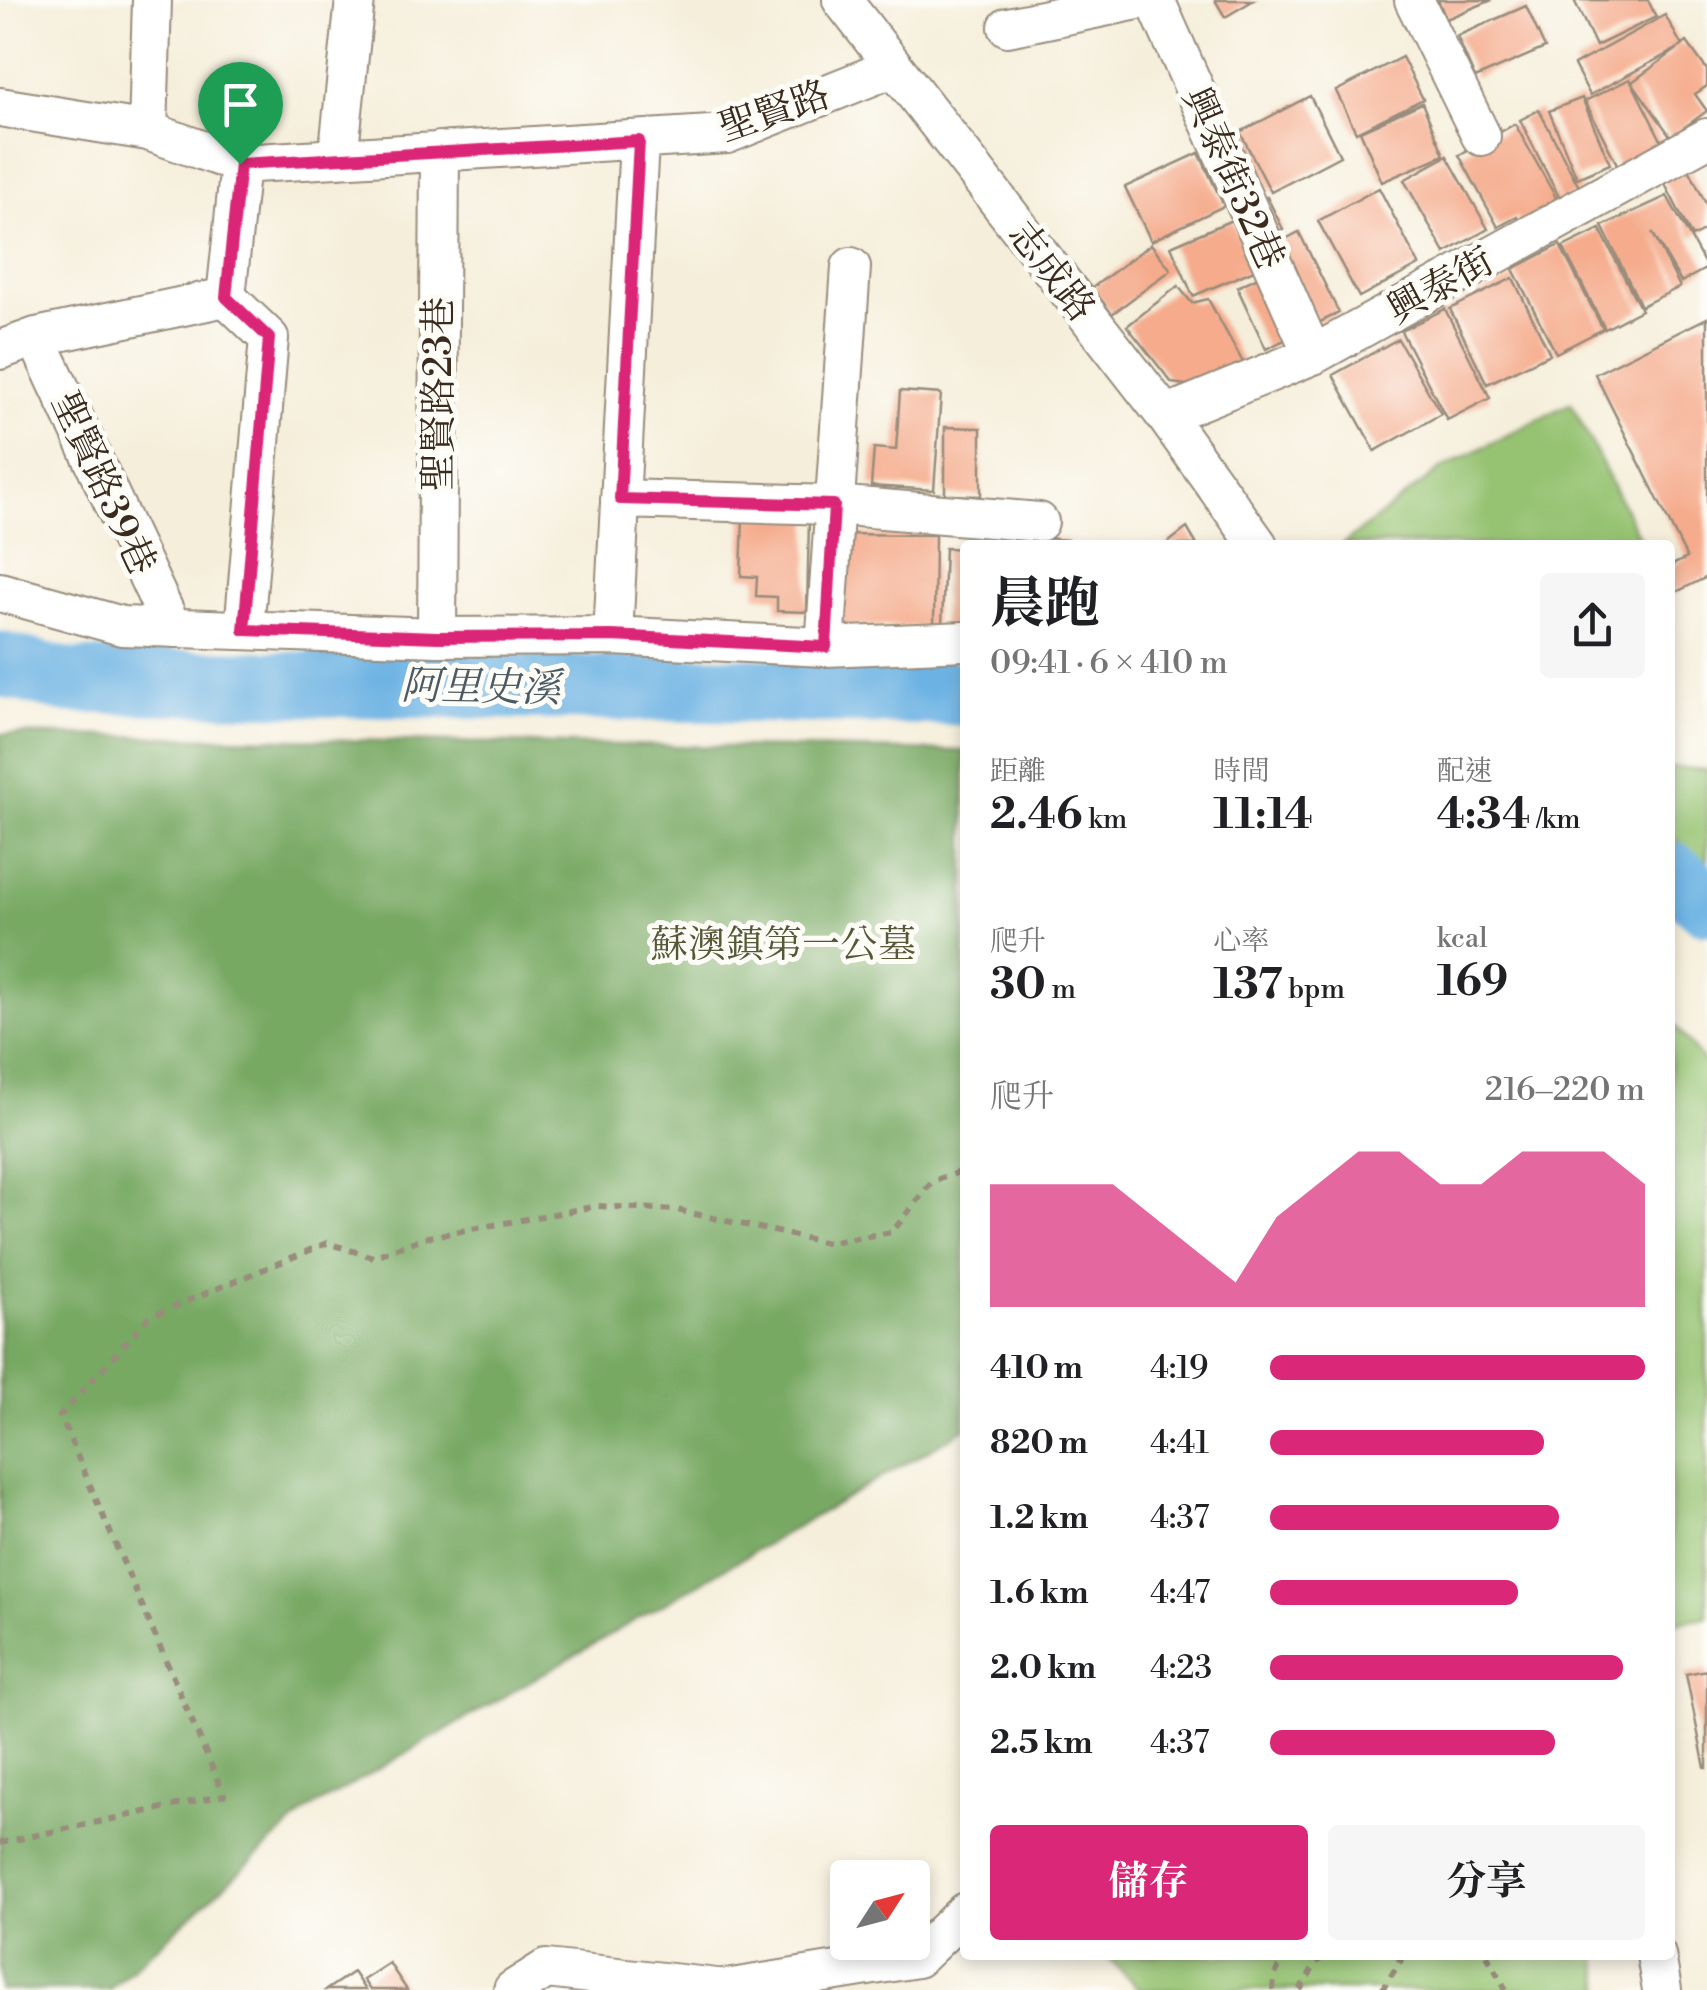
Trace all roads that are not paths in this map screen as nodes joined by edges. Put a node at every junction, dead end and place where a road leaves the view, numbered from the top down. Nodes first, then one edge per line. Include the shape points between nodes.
1 (152, 0) edge
2 (355, 0) edge
3 (842, 0) edge
4 (1138, 0) edge
5 (1155, 0) edge
6 (1414, 0) edge
7 (1008, 27) dead end
8 (892, 68) junction
9 (0, 108) edge
10 (148, 132) junction
11 (1481, 136) dead end
12 (1707, 138) edge
13 (639, 141) junction
14 (440, 151) junction
15 (338, 158) junction
16 (240, 164) junction
17 (850, 267) dead end
18 (226, 297) junction
19 (36, 338) junction
20 (0, 350) edge
21 (1313, 355) junction
22 (1165, 414) junction
23 (620, 499) junction
24 (834, 505) junction
25 (1039, 522) dead end
26 (1254, 540) edge
27 (0, 592) edge
28 (172, 628) junction
29 (244, 630) junction
30 (612, 636) junction
31 (437, 637) junction
32 (960, 640) edge
33 (826, 647) junction
34 (960, 1917) edge
35 (1657, 1960) edge
36 (513, 1990) edge
37 (726, 1990) edge
38 (1662, 1990) edge

1 - 10 street
2 - 15 street
3 - 8 street, 志成路
4 - 7 street
5 - 21 street, 興泰街32巷
6 - 11 street
8 - 13 street, 聖賢路 via 727,134
8 - 22 street, 志成路
9 - 10 street, 聖賢路
10 - 16 street, 聖賢路
12 - 21 street, 興泰街
13 - 14 street, 聖賢路
13 - 23 street
14 - 15 street, 聖賢路
14 - 31 street, 聖賢路23巷
15 - 16 street, 聖賢路
16 - 18 street
17 - 24 street
18 - 19 street, 聖賢路39巷
18 - 29 street via 269,338
19 - 20 street, 聖賢路39巷
19 - 28 street, 聖賢路39巷
21 - 22 street, 興泰街
22 - 26 street, 志成路
23 - 24 street
23 - 30 street
24 - 25 street
24 - 33 street
27 - 28 street via 122,626
28 - 29 street
29 - 31 street
30 - 31 street
30 - 33 street
32 - 33 street
34 - 37 street via 917,1958
35 - 38 street
36 - 37 street via 546,1969

